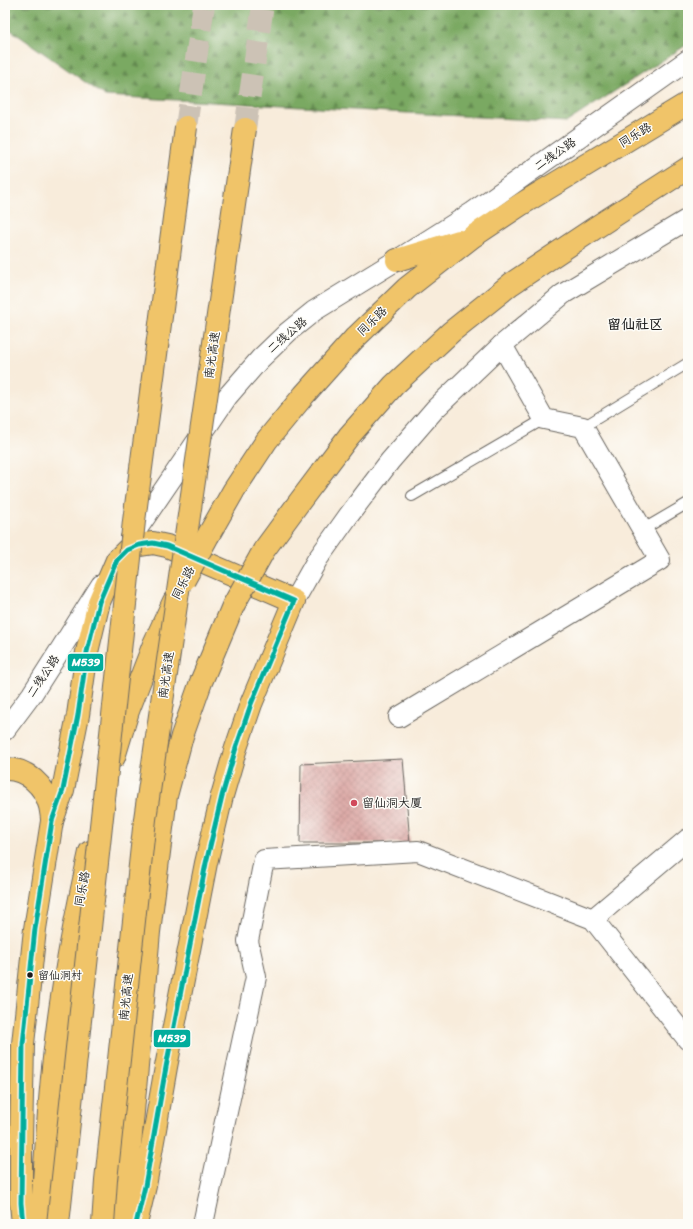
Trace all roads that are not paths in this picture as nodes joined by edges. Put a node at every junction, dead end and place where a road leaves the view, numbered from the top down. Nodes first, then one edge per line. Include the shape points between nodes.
1 (688, 60) edge
2 (688, 103) edge
3 (186, 127) tunnel mouth
4 (245, 129) tunnel mouth
5 (688, 168) edge
6 (688, 219) edge
7 (472, 237) junction
8 (397, 260) junction
9 (502, 345) junction
10 (688, 363) edge
11 (544, 420) junction
12 (583, 427) junction
13 (412, 496) dead end
14 (688, 503) edge
15 (642, 530) junction
16 (117, 560) junction
17 (294, 601) junction
18 (399, 717) dead end
19 (5, 730) edge
20 (5, 768) edge
21 (52, 821) junction
22 (688, 838) edge
23 (593, 919) junction
24 (688, 1040) edge
25 (23, 1224) edge
26 (41, 1224) edge
27 (58, 1224) edge
28 (103, 1224) edge
29 (123, 1224) edge
30 (136, 1224) edge
31 (203, 1224) edge

1 - 8 street, 二线公路 via 473,212
2 - 7 main road, 同乐路
3 - 27 main road, bridge via 134,522
4 - 28 main road, 南光高速, bridge via 145,819
5 - 29 main road, bridge via 512,284 451,332 394,385 349,436 264,550 233,606 201,682 182,736 166,796 148,940
6 - 9 street via 563,294
7 - 8 main road
7 - 26 main road, 同乐路, bridge via 407,288 354,338 267,440 209,534 154,644 128,711 109,773 69,955 54,1057
8 - 16 street, 二线公路 via 314,311 260,359 227,397
9 - 11 street
9 - 17 street via 435,409 390,461 317,560
10 - 12 lane
11 - 12 street
11 - 13 lane
12 - 15 street
14 - 15 lane
15 - 18 street via 660,560
16 - 17 main road via 138,545 153,543 167,546
16 - 19 street, 二线公路 via 32,694
16 - 21 main road via 99,602 87,652 63,790
17 - 30 main road via 251,704 222,796 206,863
20 - 21 main road via 32,777 45,793 50,804
21 - 25 main road via 35,929 23,1044
22 - 23 street
23 - 24 street
23 - 31 street via 418,851 264,860 248,941 256,977

